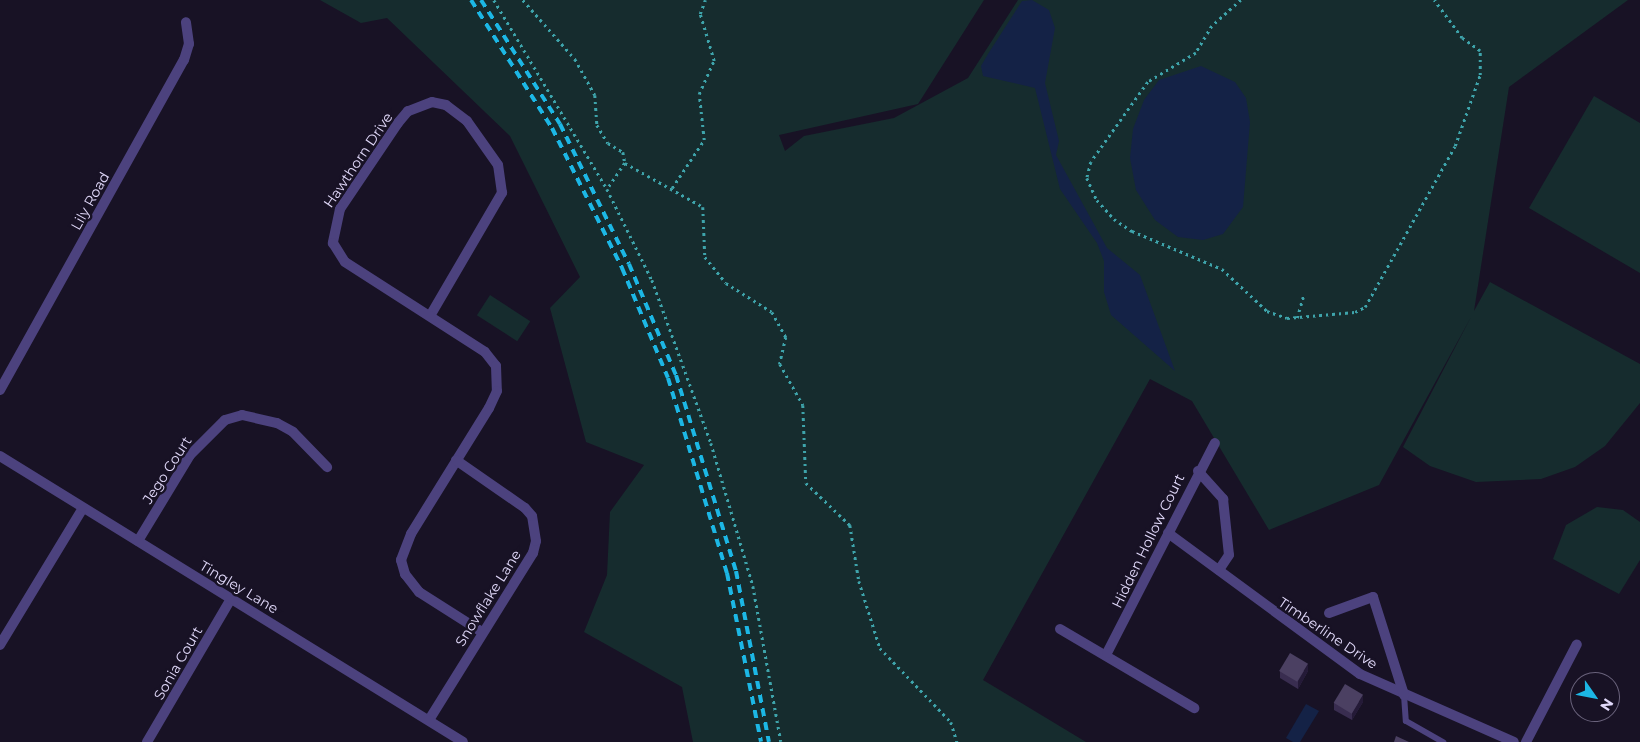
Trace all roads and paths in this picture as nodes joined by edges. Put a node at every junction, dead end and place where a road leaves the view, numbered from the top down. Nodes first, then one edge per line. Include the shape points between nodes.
1 (494, 0) edge
2 (523, 0) edge
3 (705, 0) edge
4 (1241, 0) edge
5 (1434, 0) edge
6 (186, 22) dead end
7 (625, 163) junction
8 (672, 188) junction
9 (607, 189) junction
10 (1304, 294) dead end
11 (430, 316) junction
12 (1297, 318) junction
13 (0, 390) edge
14 (1215, 443) dead end
15 (0, 456) edge
16 (456, 460) junction
17 (327, 467) dead end
18 (1198, 472) junction
19 (83, 508) junction
20 (1168, 533) junction
21 (138, 542) junction
22 (1219, 570) junction
23 (231, 599) junction
24 (1329, 613) dead end
25 (1060, 629) dead end
26 (482, 632) junction
27 (0, 644) edge
28 (1577, 644) dead end
29 (1107, 653) junction
30 (1404, 695) junction
31 (1194, 708) dead end
32 (429, 720) junction
33 (147, 742) edge
34 (463, 742) edge
35 (781, 742) edge
36 (957, 742) edge
37 (1443, 742) edge
38 (1514, 742) edge
39 (1526, 742) edge

1 - 9 path
2 - 7 path via 575,59 595,95 597,125 608,143 622,152
3 - 8 path via 700,14 714,61 699,94 704,140
4 - 12 path via 1212,26 1196,53 1148,82 1091,162 1087,178 1097,200 1132,232 1222,269 1267,310
5 - 12 path via 1462,38 1480,51 1480,75 1455,146 1365,307 1355,312
6 - 13 street, Lily Road via 189,44 184,60
7 - 8 path
7 - 9 path
8 - 36 path via 703,207 705,257 726,282 772,312 786,337 780,364 803,405 806,483 850,525 859,581 880,648 950,722
9 - 35 path via 652,280 712,443 754,586
10 - 12 path
11 - 11 street, Hawthorn Drive via 502,193 498,165 467,121 446,104 432,102 408,111 398,123 340,209 333,230 336,253 345,262
11 - 16 street, Hawthorn Drive via 485,352 496,366 497,391
14 - 18 street, Hidden Hollow Court
15 - 19 street, Tingley Lane
16 - 26 street, Snowflake Lane via 525,508 536,527 533,553
16 - 26 street, Hawthorn Drive via 411,534 401,560 405,574 419,592
17 - 21 street, Jego Court via 293,432 277,423 242,415 225,420 190,455
18 - 20 street, Hidden Hollow Court
18 - 22 street via 1210,479 1223,499 1229,555
19 - 21 street, Tingley Lane
19 - 27 street
20 - 22 street, Timberline Drive
20 - 29 street, Hidden Hollow Court
21 - 23 street, Tingley Lane
22 - 30 street, Timberline Drive via 1360,674
23 - 32 street, Tingley Lane
23 - 33 street, Sonia Court
24 - 30 street via 1373,596
25 - 29 street
26 - 32 street, Snowflake Lane
28 - 39 street
29 - 31 street
30 - 37 lane via 1406,721
30 - 38 street, Timberline Drive
32 - 34 street, Tingley Lane

